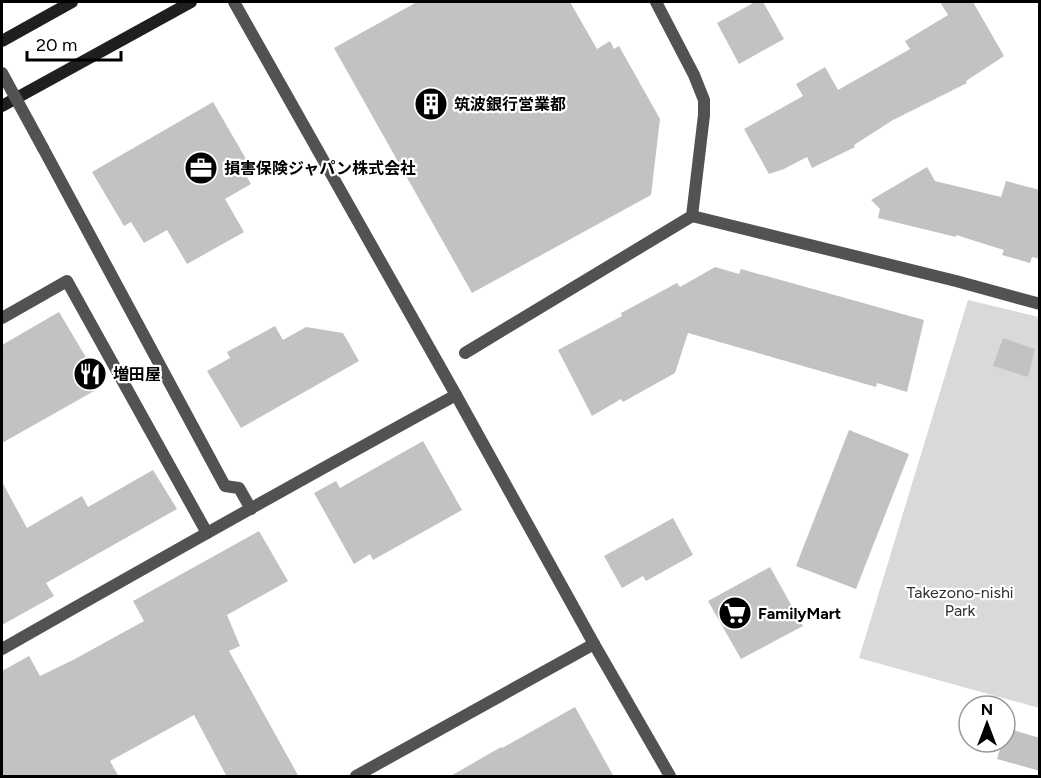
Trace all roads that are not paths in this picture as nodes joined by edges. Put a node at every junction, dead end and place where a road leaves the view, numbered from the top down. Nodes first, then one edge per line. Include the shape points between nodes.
1 (72, 2) edge
2 (191, 2) edge
3 (234, 2) edge
4 (656, 2) edge
5 (2, 41) edge
6 (2, 73) edge
7 (2, 106) edge
8 (692, 216) junction
9 (1040, 304) edge
10 (2, 318) edge
11 (465, 353) dead end
12 (456, 394) junction
13 (251, 509) junction
14 (207, 533) junction
15 (594, 644) junction
16 (2, 649) edge
17 (356, 777) edge
18 (670, 777) edge

1 - 5 main road
2 - 7 main road
3 - 12 street
4 - 8 street via 704,100
6 - 13 street, bridge via 225,486 239,488
8 - 9 street
8 - 11 street
10 - 14 street via 67,281
12 - 13 street
12 - 15 street
13 - 14 street
14 - 16 street
15 - 17 street
15 - 18 street

